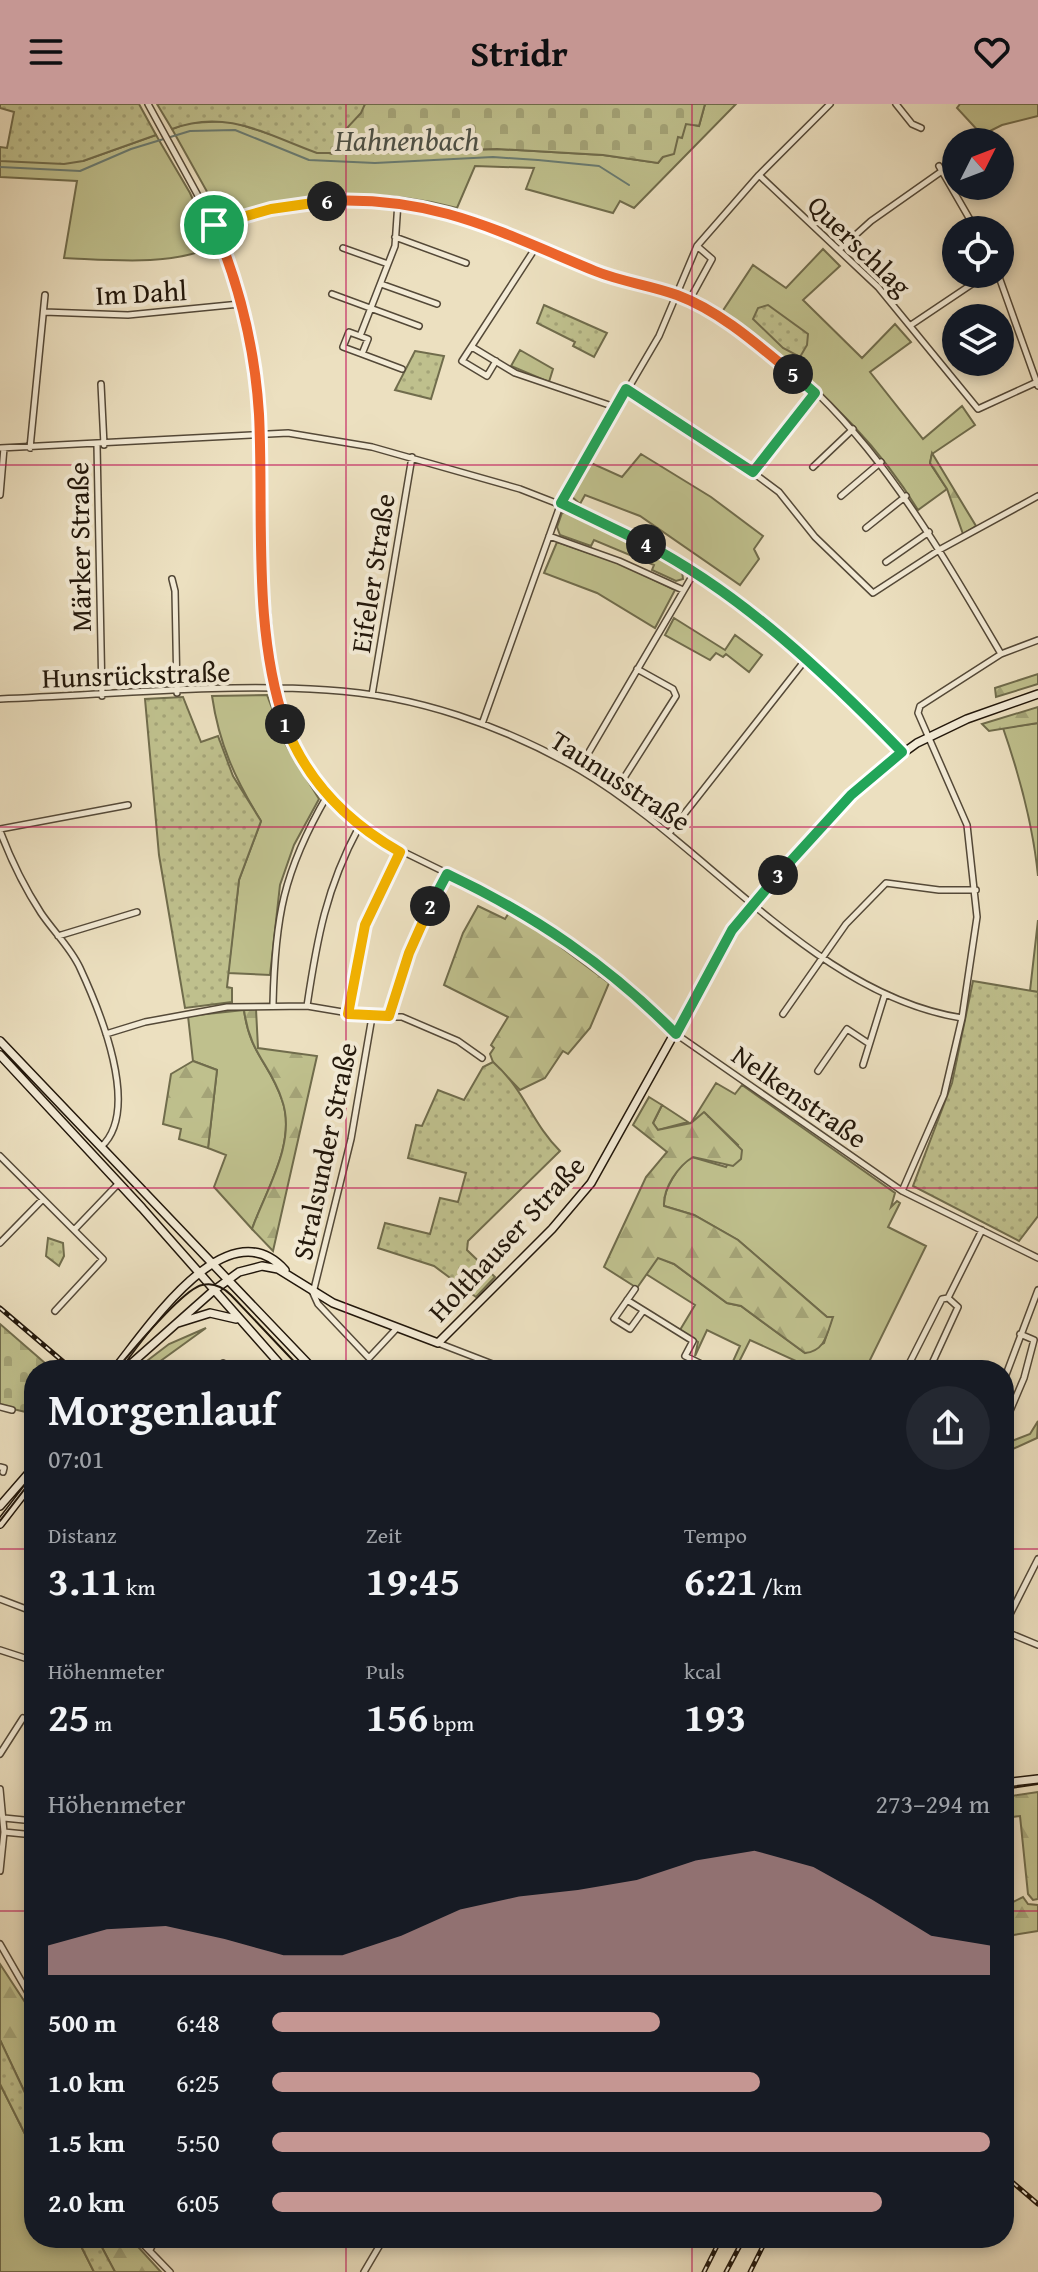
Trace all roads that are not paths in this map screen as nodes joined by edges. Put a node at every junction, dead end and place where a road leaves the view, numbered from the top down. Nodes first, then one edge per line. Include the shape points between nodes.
1 (148, 104) edge
2 (830, 104) edge
3 (896, 104) edge
4 (921, 128) dead end
5 (759, 175) junction
6 (398, 202) junction
7 (968, 216) edge
8 (214, 225) junction
9 (395, 237) junction
10 (536, 246) junction
11 (697, 246) junction
12 (343, 248) dead end
13 (840, 249) junction
14 (466, 263) dead end
15 (388, 264) junction
16 (381, 284) junction
17 (962, 288) edge
18 (1003, 288) edge
19 (332, 294) dead end
20 (675, 294) junction
21 (45, 295) dead end
22 (689, 301) junction
23 (240, 304) junction
24 (437, 304) dead end
25 (372, 309) junction
26 (44, 312) junction
27 (911, 325) junction
28 (419, 326) dead end
29 (360, 336) junction
30 (472, 347) junction
31 (362, 354) junction
32 (496, 361) junction
33 (402, 369) dead end
34 (101, 384) dead end
35 (1038, 384) edge
36 (626, 389) junction
37 (815, 393) junction
38 (615, 407) junction
39 (853, 429) junction
40 (259, 435) junction
41 (101, 445) junction
42 (2, 448) edge
43 (30, 448) junction
44 (412, 457) junction
45 (881, 462) junction
46 (813, 467) dead end
47 (753, 472) junction
48 (0, 495) edge
49 (841, 496) dead end
50 (906, 496) junction
51 (1038, 496) edge
52 (561, 503) junction
53 (866, 528) dead end
54 (929, 532) junction
55 (549, 536) junction
56 (939, 550) junction
57 (886, 562) dead end
58 (694, 573) junction
59 (172, 579) dead end
60 (683, 590) junction
61 (1038, 640) edge
62 (1001, 654) junction
63 (806, 659) junction
64 (637, 669) junction
65 (274, 689) junction
66 (177, 693) junction
67 (1038, 694) edge
68 (372, 695) junction
69 (102, 696) junction
70 (0, 699) edge
71 (482, 724) junction
72 (927, 738) junction
73 (902, 752) junction
74 (579, 769) junction
75 (615, 792) junction
76 (327, 796) junction
77 (128, 805) dead end
78 (359, 827) junction
79 (0, 830) edge
80 (670, 832) junction
81 (400, 852) junction
82 (447, 874) junction
83 (976, 890) junction
84 (754, 902) junction
85 (137, 912) dead end
86 (58, 936) junction
87 (820, 957) junction
88 (885, 994) junction
89 (273, 1004) junction
90 (307, 1006) junction
91 (348, 1014) junction
92 (783, 1014) dead end
93 (389, 1016) junction
94 (372, 1017) junction
95 (962, 1018) junction
96 (106, 1034) junction
97 (676, 1034) junction
98 (0, 1041) edge
99 (868, 1043) junction
100 (0, 1055) edge
101 (482, 1058) dead end
102 (863, 1065) dead end
103 (818, 1071) dead end
104 (104, 1150) junction
105 (0, 1156) edge
106 (97, 1162) junction
107 (118, 1184) junction
108 (902, 1191) junction
109 (43, 1199) junction
110 (74, 1230) junction
111 (982, 1230) junction
112 (0, 1243) edge
113 (1038, 1258) edge
114 (213, 1264) junction
115 (200, 1273) junction
116 (288, 1275) junction
117 (229, 1279) junction
118 (635, 1289) dead end
119 (1038, 1290) edge
120 (213, 1291) junction
121 (313, 1293) junction
122 (948, 1298) junction
123 (627, 1300) junction
124 (55, 1311) dead end
125 (643, 1311) junction
126 (237, 1319) junction
127 (178, 1323) junction
128 (397, 1328) junction
129 (1020, 1334) junction
130 (438, 1343) junction
131 (689, 1358) joint
132 (122, 1360) edge
133 (135, 1360) edge
134 (276, 1360) edge
135 (305, 1360) edge
136 (482, 1360) edge
137 (693, 1360) edge
138 (911, 1360) edge
139 (934, 1360) edge
140 (1011, 1360) edge
141 (1014, 1402) edge
142 (0, 1407) edge
143 (12, 1410) dead end
144 (24, 1478) edge
145 (24, 1493) edge
146 (0, 1506) edge
147 (0, 1524) edge
148 (1038, 1559) edge
149 (0, 1599) edge
150 (24, 1608) edge
151 (1014, 1608) edge
152 (1014, 1633) edge
153 (1038, 1645) edge
154 (0, 1650) edge
155 (24, 1658) edge
156 (23, 1718) dead end
157 (0, 1754) edge
158 (1038, 1779) edge
159 (1014, 1782) edge
160 (0, 1789) edge
161 (4, 1818) junction
162 (24, 1820) edge
163 (24, 1835) edge
164 (2, 1836) edge
165 (0, 1871) edge
166 (0, 1944) edge
167 (24, 1986) edge
168 (378, 2248) edge
169 (150, 2250) edge
170 (170, 2272) edge
171 (364, 2272) edge

1 - 8 street, Nelkenstraße
2 - 5 street
3 - 4 street
5 - 11 street
5 - 13 street, Querschlag
6 - 8 street via 303,203
6 - 9 street
6 - 10 street via 470,218
7 - 13 street via 940,168
8 - 23 street, Nelkenstraße
9 - 14 street
9 - 15 street
10 - 20 street via 607,276
10 - 30 street
11 - 20 street
11 - 22 street via 712,259
12 - 15 street
13 - 27 street, Querschlag
15 - 16 street
16 - 24 street
16 - 25 street
17 - 27 street
18 - 35 street
19 - 25 street
20 - 22 street
20 - 36 street via 659,336
21 - 26 street
22 - 37 street via 748,337
23 - 26 street, Im Dahl via 128,315
23 - 40 street, Nelkenstraße via 252,357
25 - 28 street
25 - 29 street
26 - 43 street
27 - 35 street, Querschlag via 978,409
29 - 31 street via 368,339
29 - 31 street via 349,332 343,347
30 - 32 street
30 - 32 street via 462,361 474,369 487,376
31 - 33 street
32 - 38 street via 543,384
34 - 41 street, Märker Straße
36 - 38 street
36 - 47 street
37 - 39 street
37 - 47 street
38 - 52 street
39 - 45 street
39 - 46 street
40 - 41 street
40 - 44 street via 333,439
40 - 65 street, Nelkenstraße via 261,541
41 - 43 street
41 - 69 street, Märker Straße
42 - 43 street
42 - 48 street
44 - 52 street
44 - 68 street, Eifeler Straße
45 - 49 street
45 - 50 street
47 - 56 street via 779,492 815,537 873,593
50 - 53 street
50 - 54 street
51 - 56 street
52 - 55 street
52 - 58 street
54 - 56 street
54 - 57 street
55 - 60 street
55 - 71 street
56 - 62 street
58 - 60 street
58 - 63 street
59 - 66 street
60 - 64 street
61 - 62 street
62 - 72 street via 920,706 919,721
63 - 73 street
63 - 80 street
64 - 74 street
64 - 75 street via 673,689 676,696
65 - 66 street, Hunsrückstraße
65 - 68 street, Taunusstraße
65 - 76 street, Nelkenstraße via 297,751
66 - 69 street, Hunsrückstraße
67 - 72 main road, Holthauser Straße
68 - 71 street, Taunusstraße
69 - 70 street, Hunsrückstraße
71 - 74 street, Taunusstraße
72 - 73 main road, Holthauser Straße
72 - 83 street via 967,825
73 - 84 main road, Holthauser Straße via 851,795
74 - 75 street, Taunusstraße
75 - 80 street, Taunusstraße
76 - 78 street, Nelkenstraße
76 - 89 street via 301,842 285,886
77 - 79 street
78 - 81 street, Nelkenstraße
78 - 90 street via 322,913
79 - 86 street via 25,887
80 - 84 street, Taunusstraße
81 - 82 street, Nelkenstraße
81 - 91 street via 365,925
82 - 93 street via 413,943
82 - 97 street, Nelkenstraße via 543,924
83 - 87 street via 886,883
83 - 95 street
84 - 87 street, Taunusstraße
84 - 97 main road, Holthauser Straße via 732,930
85 - 86 street
86 - 96 street via 79,965
87 - 88 street, Taunusstraße
87 - 92 street
88 - 95 street, Taunusstraße
88 - 99 street
89 - 90 street
89 - 96 street via 185,1013
90 - 91 street
91 - 94 street
93 - 94 street
93 - 101 street via 424,1024
94 - 121 street, Stralsunder Straße via 351,1139
95 - 108 street via 944,1095
96 - 104 street via 117,1066 119,1095
97 - 108 street, Nelkenstraße
97 - 130 main road, Holthauser Straße via 591,1183
98 - 104 main road
99 - 102 street
99 - 103 street via 847,1029
100 - 106 main road
104 - 106 street
104 - 114 main road
105 - 109 street
106 - 107 main road
107 - 110 street
107 - 115 main road
108 - 111 street, Nelkenstraße
109 - 110 street
109 - 112 street
110 - 124 street via 103,1259
111 - 113 street, Nelkenstraße
111 - 122 street
114 - 115 main road
114 - 116 main road via 236,1254 254,1254 278,1263
114 - 117 main road
115 - 120 main road
115 - 132 main road via 157,1313
116 - 117 main road via 262,1266
116 - 121 main road
117 - 120 main road
117 - 135 main road
118 - 123 street
119 - 129 street
120 - 126 main road
120 - 127 main road
121 - 128 main road
121 - 128 street via 369,1358
122 - 138 street via 942,1299
122 - 139 street via 958,1307
123 - 125 street
123 - 125 street via 614,1319 630,1329
125 - 131 street via 693,1341 685,1356
126 - 127 main road via 210,1313
126 - 134 main road
127 - 133 main road
128 - 130 main road
129 - 140 street
129 - 141 street via 1034,1340
130 - 136 street
131 - 137 street
142 - 143 street
144 - 146 main road
145 - 147 main road
148 - 151 street
149 - 150 street
152 - 153 street
154 - 155 street
156 - 157 street
158 - 159 main road
160 - 161 street
161 - 162 street
161 - 164 street
163 - 164 street
164 - 165 street
166 - 167 street
168 - 171 street
169 - 170 street

